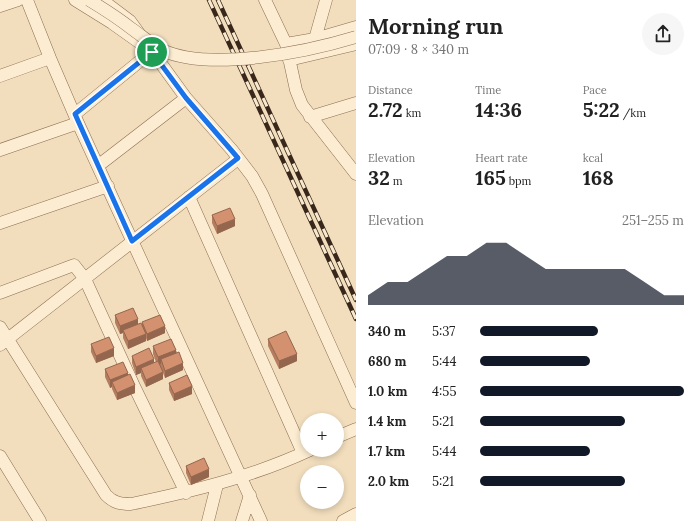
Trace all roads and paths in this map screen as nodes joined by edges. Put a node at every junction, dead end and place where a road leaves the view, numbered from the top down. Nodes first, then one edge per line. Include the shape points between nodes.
1 (18, 0) edge
2 (27, 0) edge
3 (75, 0) edge
4 (89, 0) edge
5 (102, 0) edge
6 (265, 0) edge
7 (326, 0) edge
8 (0, 6) edge
9 (356, 27) edge
10 (356, 37) edge
11 (315, 39) junction
12 (286, 44) junction
13 (356, 44) edge
14 (152, 52) junction
15 (319, 54) junction
16 (50, 58) junction
17 (289, 60) junction
18 (0, 76) edge
19 (186, 98) junction
20 (356, 103) edge
21 (310, 117) junction
22 (77, 118) junction
23 (0, 150) edge
24 (238, 158) junction
25 (99, 165) junction
26 (356, 174) edge
27 (108, 186) junction
28 (189, 197) junction
29 (0, 223) edge
30 (132, 241) junction
31 (86, 278) junction
32 (0, 293) edge
33 (0, 327) edge
34 (4, 342) edge
35 (356, 403) edge
36 (356, 429) edge
37 (344, 434) edge
38 (300, 439) edge
39 (300, 454) edge
40 (0, 456) edge
41 (242, 477) junction
42 (217, 485) junction
43 (186, 493) junction
44 (250, 495) junction
45 (356, 514) edge
46 (40, 521) edge
47 (208, 521) edge
48 (242, 521) edge
49 (261, 521) edge
50 (343, 521) edge

1 - 8 street
2 - 16 street
3 - 14 street
4 - 10 street, bridge via 149,42 186,58 212,60 281,54
5 - 14 street via 130,21
6 - 12 street
7 - 11 street
9 - 11 street
11 - 12 street
11 - 15 street
12 - 17 street
13 - 15 street
14 - 19 street
14 - 22 street
15 - 17 street
16 - 18 street
16 - 22 street
17 - 21 street via 296,90
19 - 24 street
19 - 25 street
20 - 21 street
21 - 26 street
22 - 23 street
22 - 25 street
24 - 28 street
24 - 35 street via 262,194
25 - 27 street
27 - 29 street
27 - 30 street
28 - 30 street
28 - 38 street
30 - 31 street
30 - 41 street
31 - 32 street via 74,265
31 - 34 street
31 - 43 street via 133,384
33 - 34 street
34 - 43 street via 113,502 131,504
36 - 37 street
39 - 41 street
40 - 46 street
41 - 42 street
41 - 44 street
42 - 43 street
42 - 47 street
44 - 48 street
44 - 49 street
45 - 50 street

